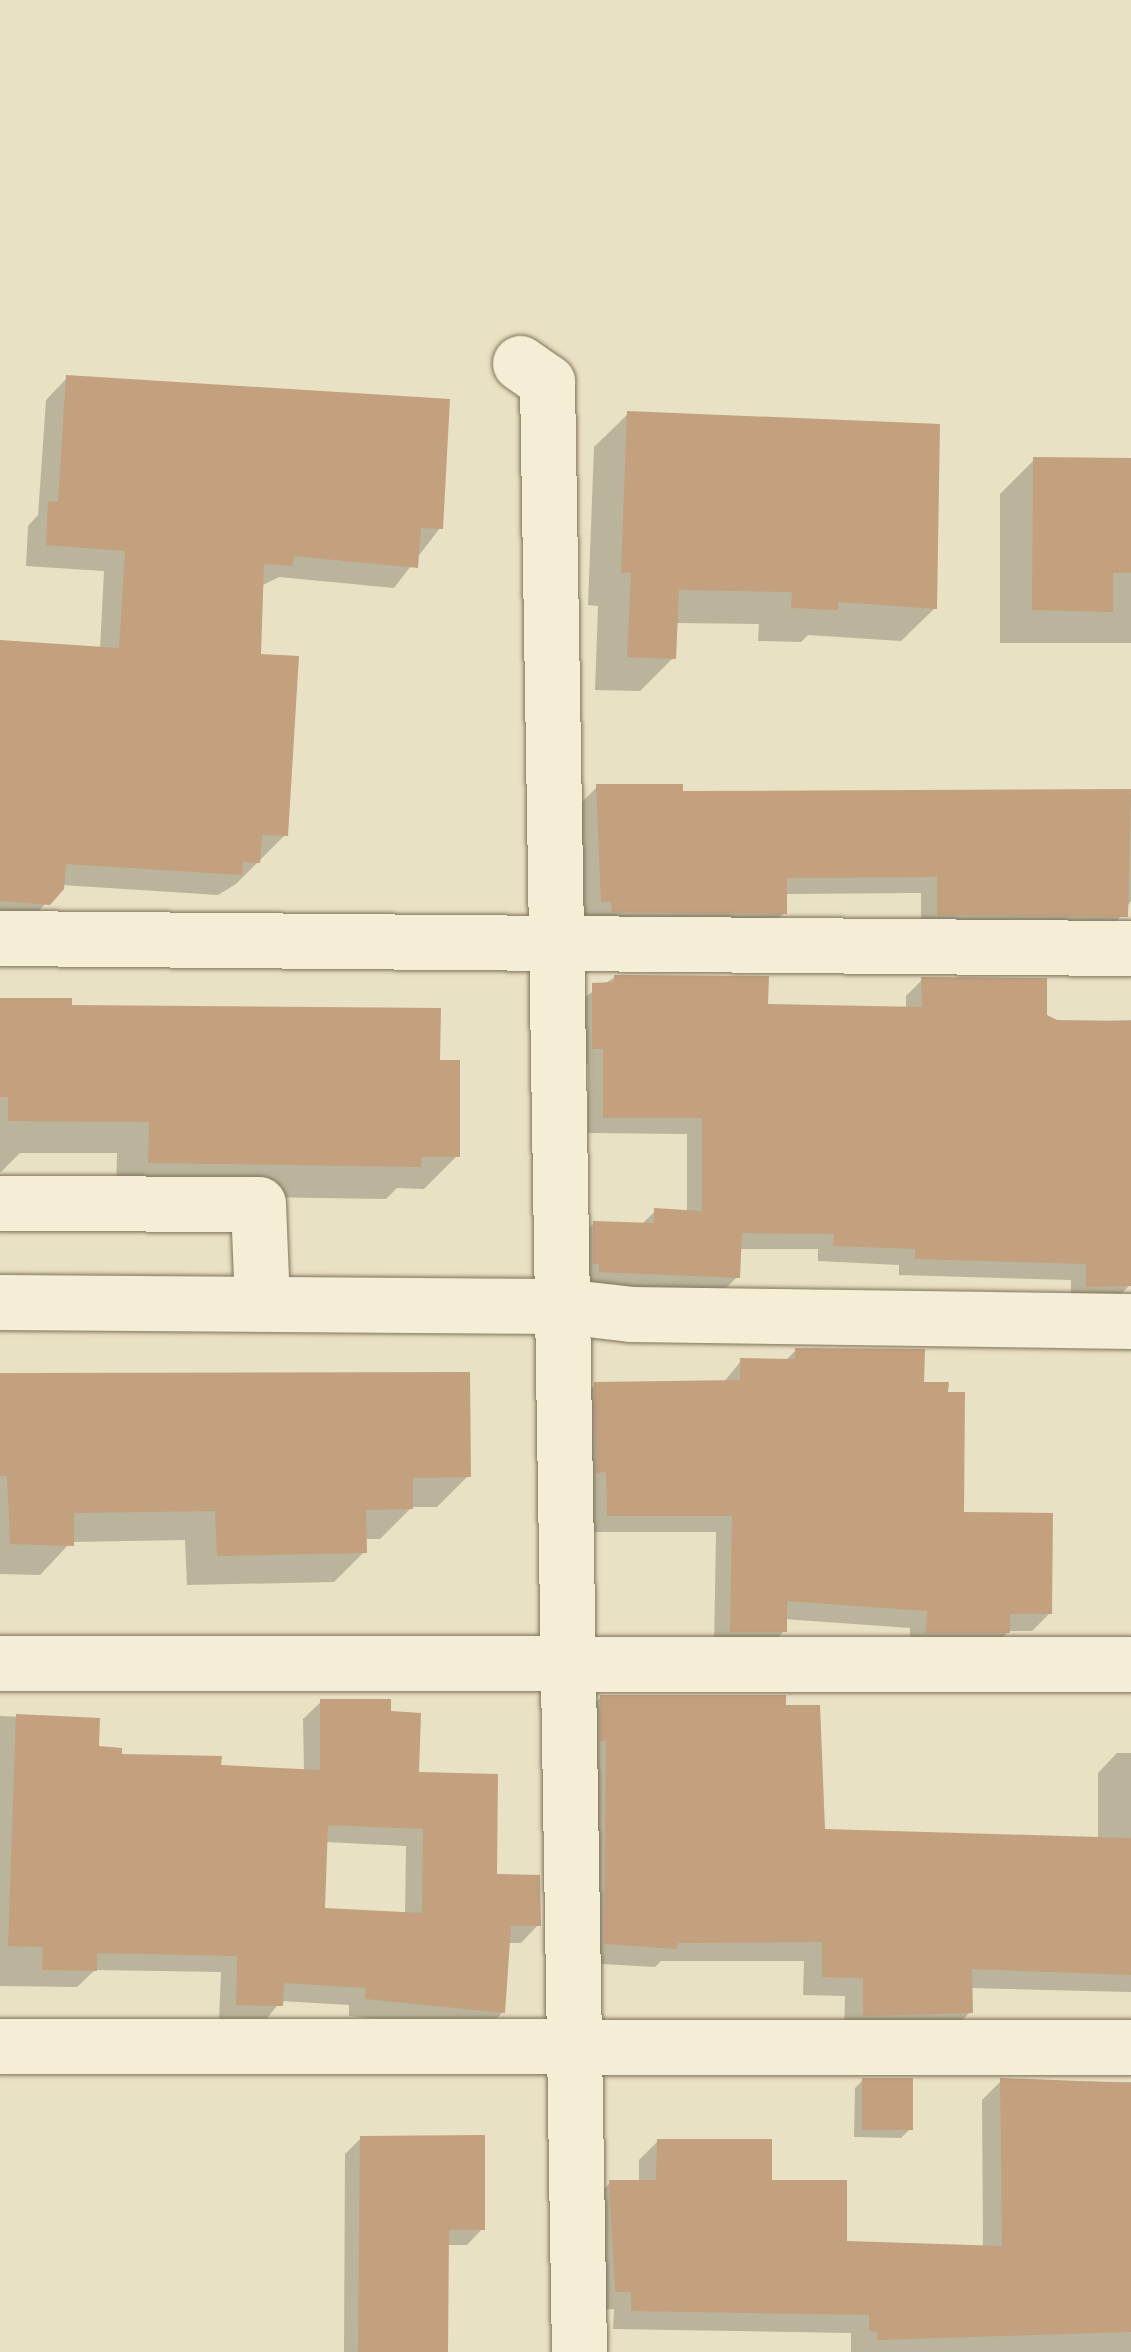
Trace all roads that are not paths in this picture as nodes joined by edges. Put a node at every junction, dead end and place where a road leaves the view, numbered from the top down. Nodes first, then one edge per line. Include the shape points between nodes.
1 (520, 364) dead end
2 (0, 938) edge
3 (554, 941) junction
4 (1131, 948) edge
5 (0, 1203) edge
6 (0, 1302) edge
7 (262, 1303) junction
8 (562, 1306) junction
9 (1131, 1321) edge
10 (568, 1659) junction
11 (0, 1663) edge
12 (1131, 1664) edge
13 (0, 2046) edge
14 (1131, 2047) edge
15 (574, 2051) junction
16 (579, 2352) edge

1 - 3 street via 547,382
2 - 3 street
3 - 4 street
3 - 8 street
5 - 7 street via 258,1204
6 - 7 street
7 - 8 street
8 - 9 street via 631,1314
8 - 10 street
10 - 11 street
10 - 12 street
10 - 15 street
13 - 15 street
14 - 15 street
15 - 16 street

